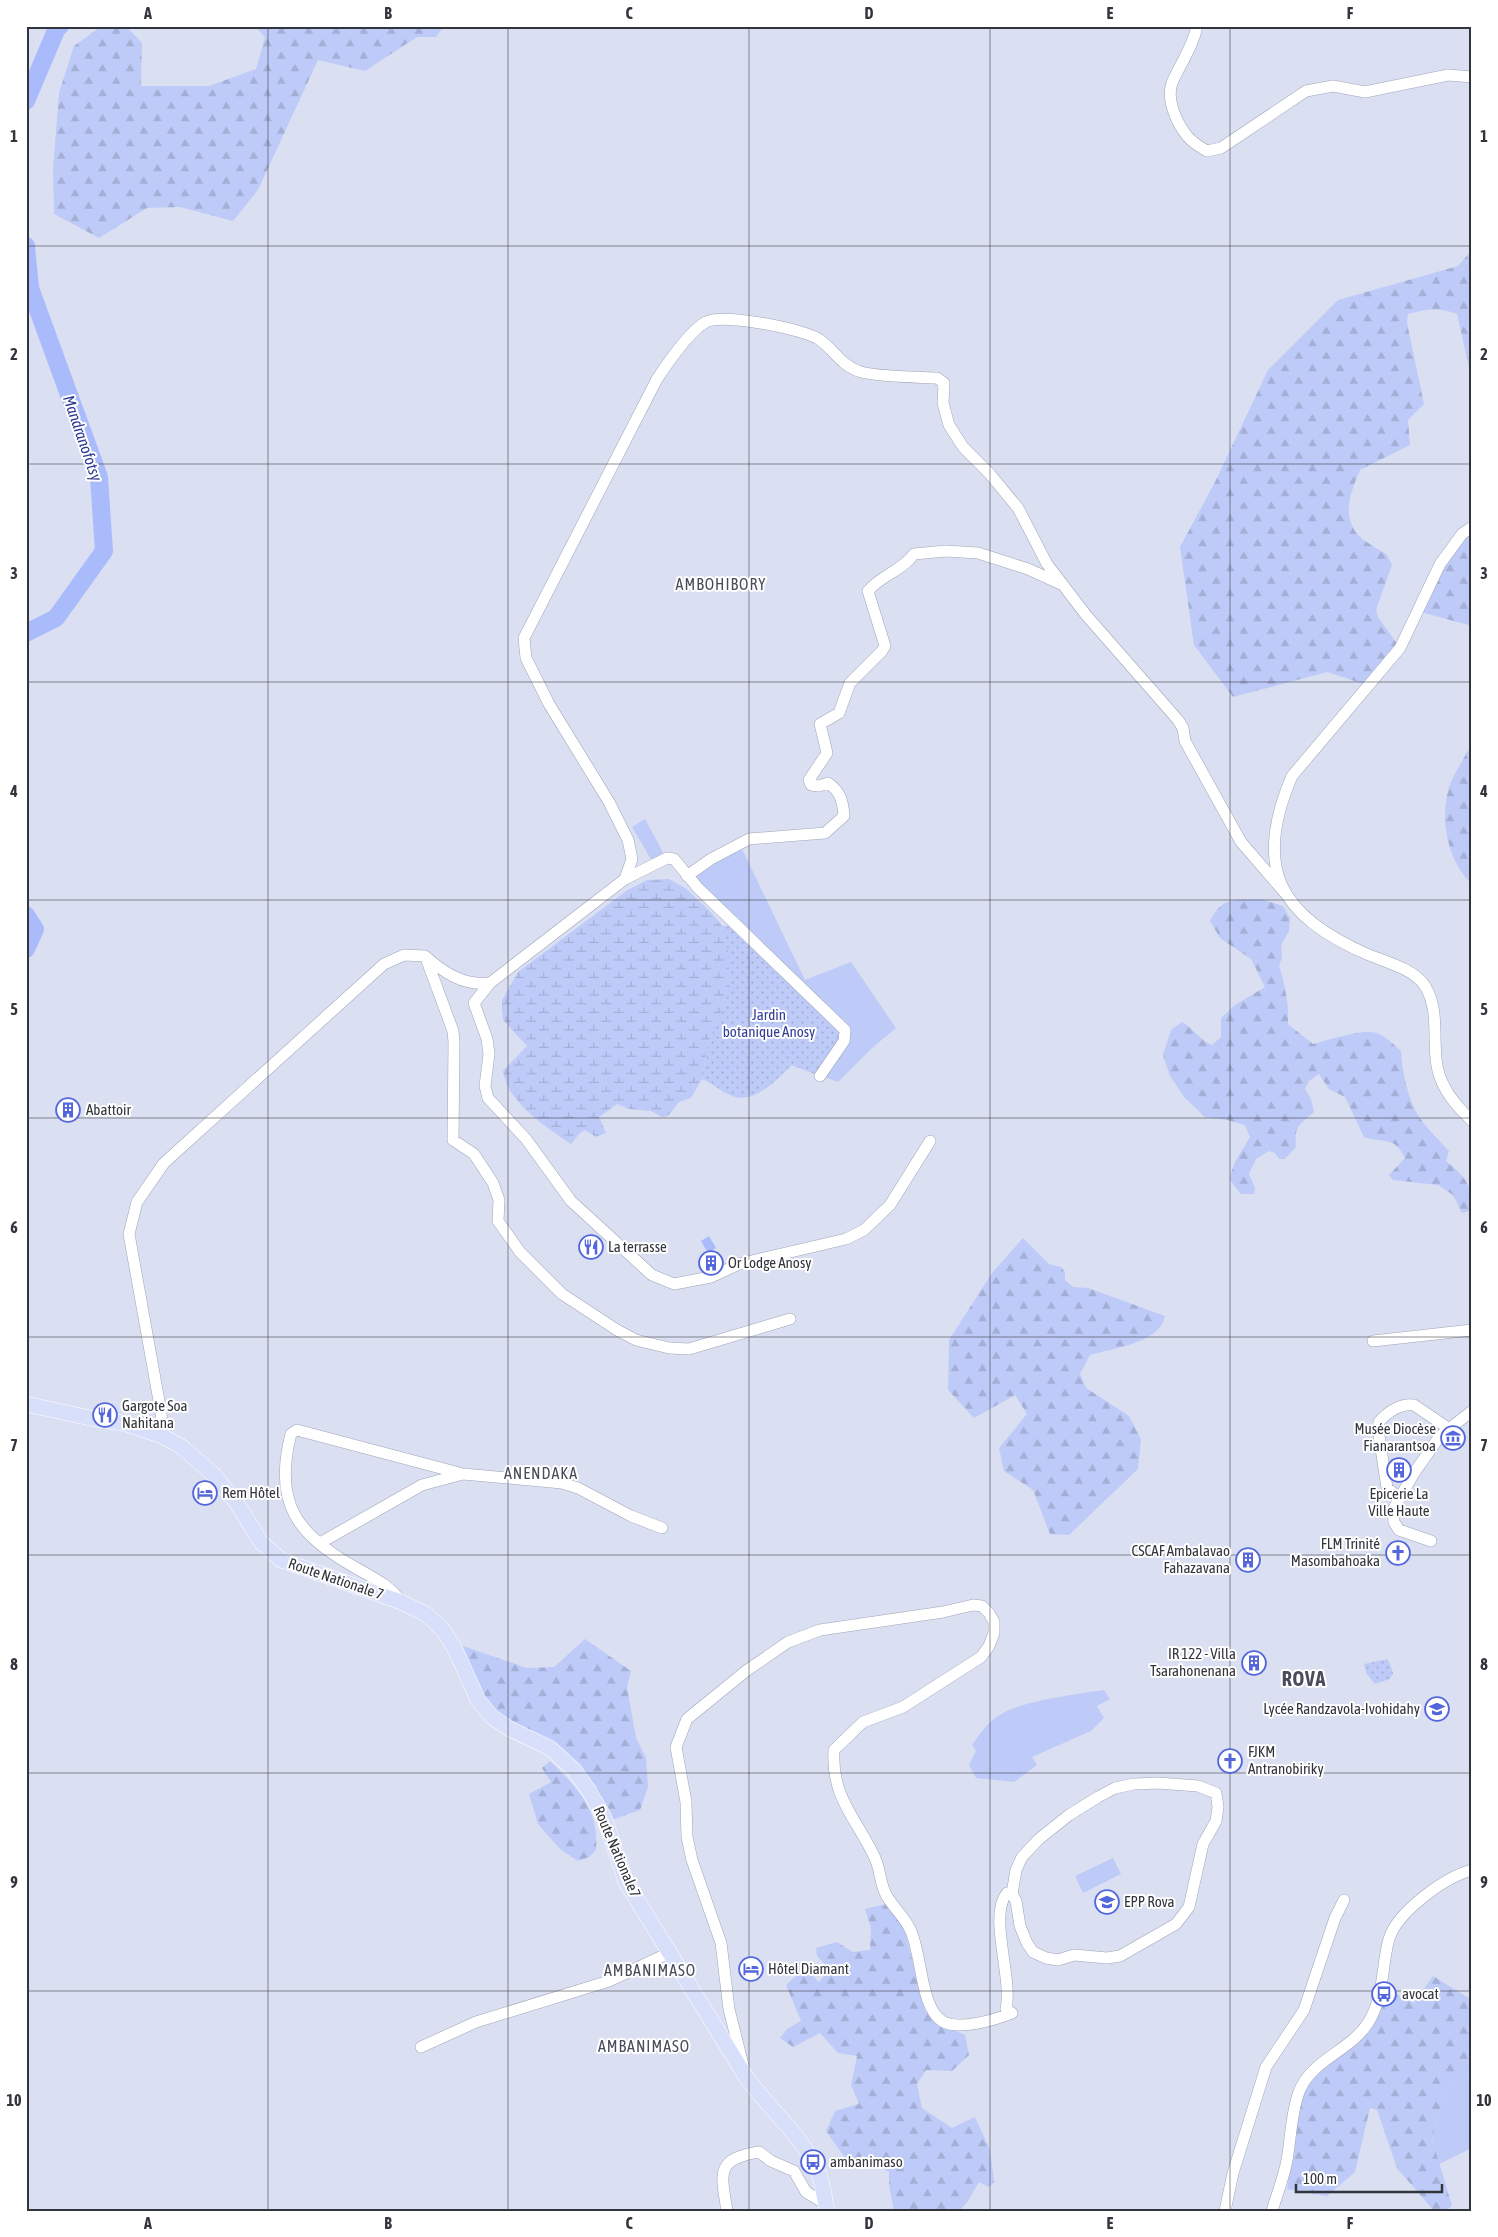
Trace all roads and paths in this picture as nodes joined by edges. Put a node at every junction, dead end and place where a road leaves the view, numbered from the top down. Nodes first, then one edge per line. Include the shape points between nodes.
1 (1197, 26) edge
2 (1472, 77) edge
3 (1472, 527) edge
4 (1064, 585) junction
5 (687, 876) junction
6 (625, 879) junction
7 (1285, 893) junction
8 (426, 956) junction
9 (490, 983) junction
10 (820, 1076) dead end
11 (1472, 1121) edge
12 (930, 1141) dead end
13 (790, 1319) dead end
14 (1472, 1330) edge
15 (1373, 1340) dead end
16 (26, 1404) edge
17 (1472, 1411) edge
18 (1448, 1428) junction
19 (162, 1436) junction
20 (463, 1474) junction
21 (1400, 1498) junction
22 (662, 1528) dead end
23 (1431, 1541) dead end
24 (320, 1543) junction
25 (401, 1602) junction
26 (455, 1650) joint
27 (1472, 1870) edge
28 (1012, 1894) junction
29 (1344, 1900) dead end
30 (669, 1953) junction
31 (422, 2047) dead end
32 (746, 2077) junction
33 (827, 2208) edge
34 (727, 2211) edge
35 (1225, 2211) edge
36 (1272, 2211) edge

1 - 2 street via 1194,40 1171,85 1171,95 1173,112 1188,137 1207,151 1221,148 1306,91 1333,86 1365,92 1448,75
3 - 7 street via 1462,534 1440,564 1400,648 1292,776 1282,799 1273,850
4 - 5 street via 978,553 946,551 914,554 908,563 875,582 868,591 885,646 850,683 839,713 820,724 827,754 809,780 811,785 828,783 835,788 843,801 844,816 826,833 749,839
4 - 6 street via 1047,564 1018,508 963,447 949,425 943,403 944,383 937,378 861,372 844,364 820,340 793,328 720,319 707,321 670,360 657,379 524,638 526,658 549,704 609,802 628,840 632,859
4 - 7 street via 1086,615 1178,720 1185,741 1242,842
5 - 6 street via 674,859 667,858
5 - 10 street via 845,1030 844,1041
6 - 9 street
7 - 11 street via 1308,921 1320,930 1339,942 1406,970 1424,985 1435,1012 1436,1054 1441,1081 1452,1100
8 - 9 street via 443,972 476,985
8 - 13 street via 453,1030 452,1140 474,1154 493,1183 498,1200 498,1221 520,1252 562,1294 636,1340 669,1348 689,1349
8 - 19 street via 404,955 384,964 164,1163 137,1202 128,1234 161,1412
9 - 12 street via 474,1003 487,1039 489,1054 485,1086 488,1098 526,1139 571,1201 645,1269 663,1281 674,1284 711,1277 738,1264 846,1238 864,1230 890,1205
14 - 15 street
16 - 19 main road via 123,1423
17 - 18 street
18 - 21 street via 1414,1472
18 - 21 street via 1408,1404 1389,1412 1379,1422 1387,1488
19 - 25 main road, Route Nationale 7 via 182,1447 213,1474 236,1502 261,1542 281,1560
20 - 22 street via 562,1483
20 - 24 street via 422,1484
20 - 24 street via 297,1430 291,1434 288,1446 286,1494 301,1526
21 - 23 street via 1393,1510 1399,1530
24 - 25 street via 338,1558 390,1588
25 - 26 main road, Route Nationale 7 via 426,1614
26 - 30 main road, Route Nationale7 via 478,1700 492,1717 550,1748 579,1777 604,1817 626,1882
27 - 36 street via 1444,1882 1396,1923 1389,1937 1379,2000 1367,2024 1356,2038 1310,2074 1298,2094 1287,2162
28 - 28 street via 1016,1870 1039,1839 1069,1815 1115,1788 1158,1783 1198,1786 1216,1793 1216,1821 1203,1844 1189,1907 1176,1924 1120,1956 1074,1955 1058,1960 1033,1952 1020,1926
28 - 32 street via 1007,1893 1002,1898 999,1926 1008,1997 1006,2009 1012,2013 976,2024 953,2025 942,2021 929,2005 910,1928 887,1898 875,1858 840,1796 834,1776 834,1750 862,1722 903,1707 981,1657 994,1633 994,1622 989,1613 982,1606 973,1605 820,1630 788,1642 739,1676 687,1719 676,1747 686,1802 687,1837 721,1943 730,2009
29 - 35 street via 1304,2010 1266,2067 1233,2173
30 - 31 street via 609,1980 476,2022
30 - 32 main road, Route Nationale7
32 - 33 main road, Route Nationale7 via 806,2150 818,2170
33 - 34 street via 806,2192 794,2171 759,2152 734,2157 728,2162 722,2180

